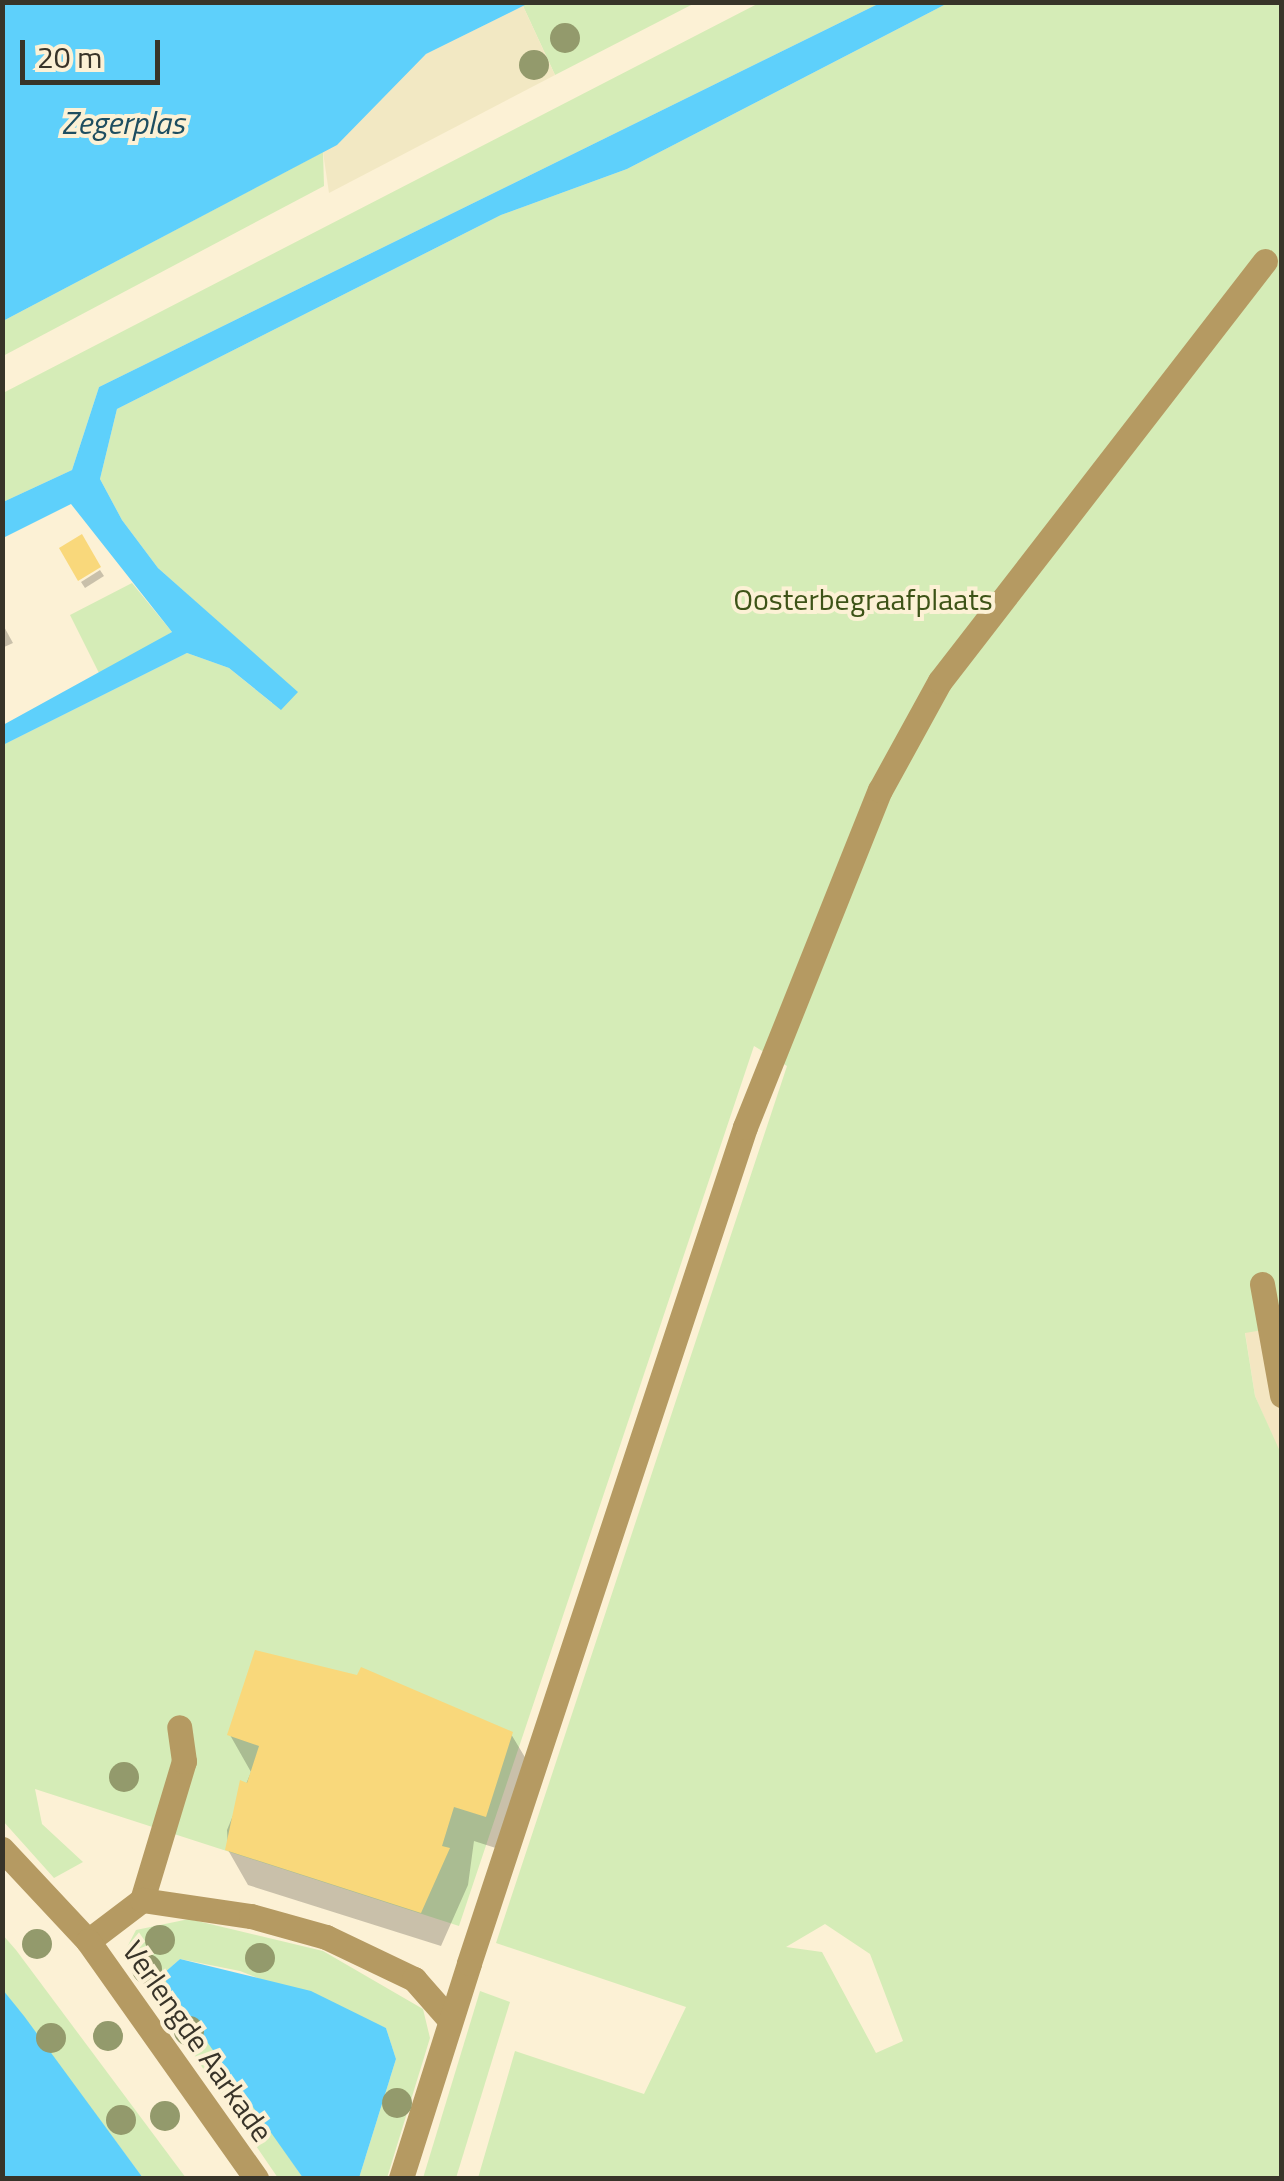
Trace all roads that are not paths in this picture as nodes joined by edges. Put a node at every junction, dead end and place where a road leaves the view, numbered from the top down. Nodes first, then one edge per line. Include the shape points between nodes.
1 (1265, 261) dead end
2 (1262, 1284) dead end
3 (1282, 1395) edge
4 (178, 1727) dead end
5 (2, 1849) edge
6 (142, 1900) junction
7 (88, 1941) junction
8 (450, 2020) junction
9 (256, 2178) edge
10 (401, 2178) edge

1 - 8 street via 940,681 880,790 746,1127
2 - 3 street
4 - 6 street via 184,1761
5 - 7 street, Verlengde Aarkade
6 - 7 street, Verlengde Aarkade
6 - 8 street, Verlengde Aarkade via 326,1937 414,1980
7 - 9 street, Verlengde Aarkade
8 - 10 street

